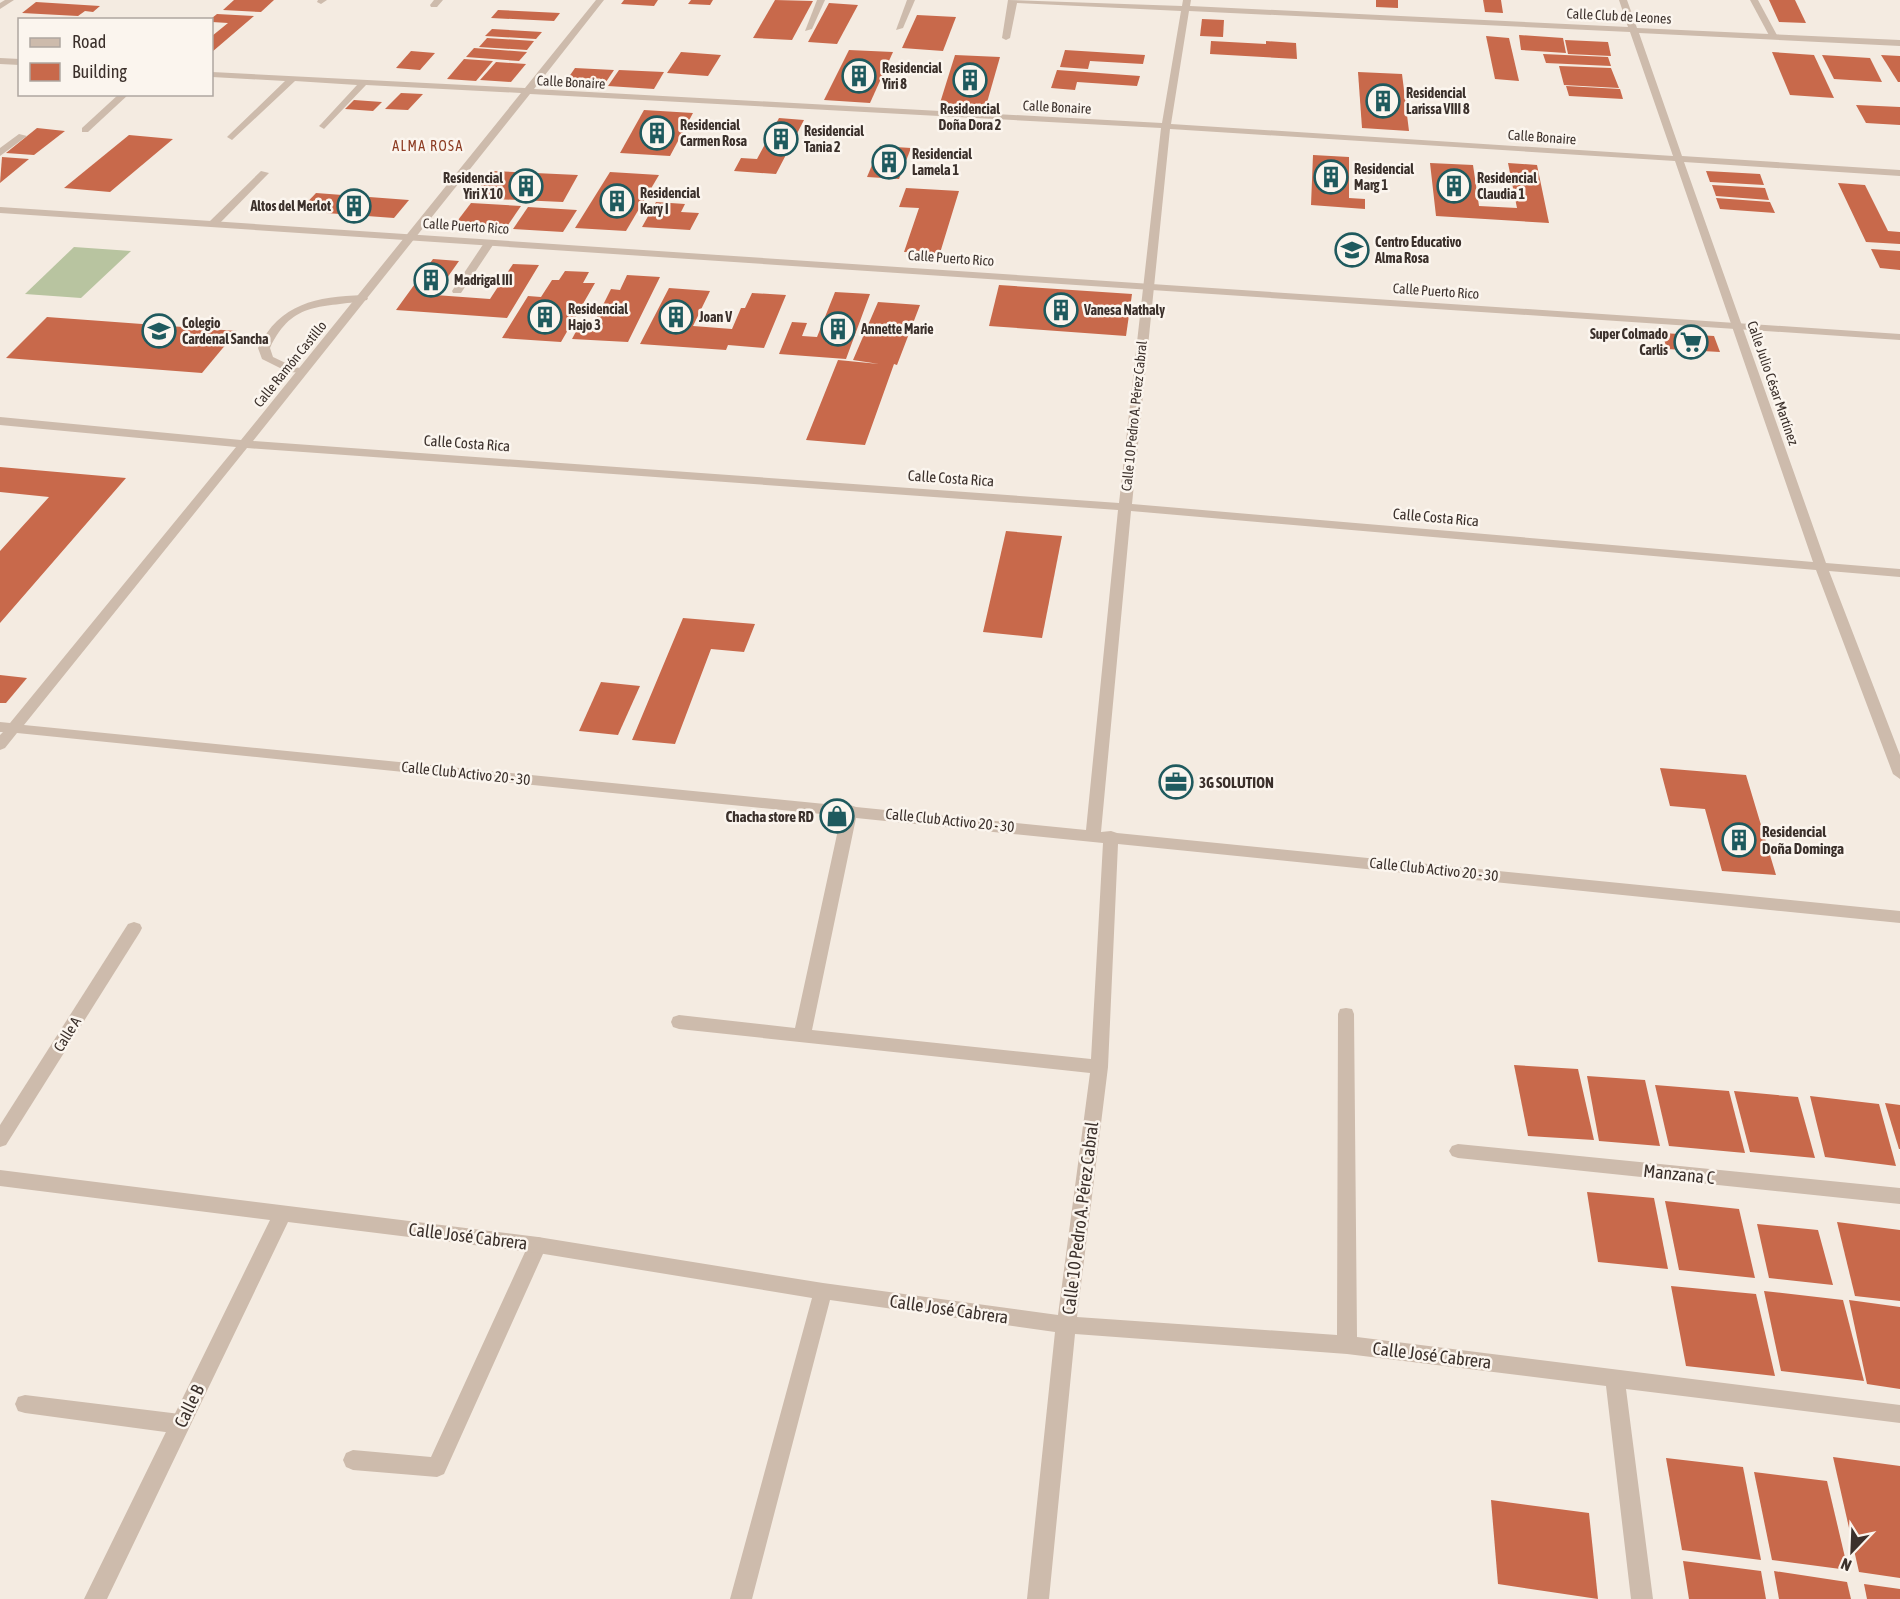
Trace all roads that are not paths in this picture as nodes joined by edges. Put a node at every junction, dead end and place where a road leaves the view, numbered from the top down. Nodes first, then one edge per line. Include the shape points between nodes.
1 (10, 0) edge
2 (600, 0) edge
3 (821, 0) edge
4 (911, 0) edge
5 (1013, 0) edge
6 (1026, 0) edge
7 (1623, 0) edge
8 (1754, 0) edge
9 (1187, 4) edge
10 (0, 7) edge
11 (899, 28) dead end
12 (808, 29) dead end
13 (1634, 31) junction
14 (1774, 37) junction
15 (1006, 38) dead end
16 (1900, 44) edge
17 (0, 61) edge
18 (18, 62) edge
19 (213, 74) edge
20 (292, 79) junction
21 (363, 83) junction
22 (526, 93) junction
23 (123, 96) edge
24 (324, 126) dead end
25 (1166, 126) junction
26 (85, 130) dead end
27 (22, 136) dead end
28 (232, 137) dead end
29 (0, 153) edge
30 (1678, 159) junction
31 (264, 173) dead end
32 (1900, 173) edge
33 (0, 210) edge
34 (213, 224) junction
35 (412, 237) junction
36 (490, 242) junction
37 (1149, 286) junction
38 (457, 291) dead end
39 (363, 298) junction
40 (1737, 327) junction
41 (1900, 338) edge
42 (303, 371) junction
43 (0, 421) edge
44 (245, 444) junction
45 (1125, 507) junction
46 (1821, 566) junction
47 (1900, 573) edge
48 (7, 727) edge
49 (0, 745) edge
50 (1900, 774) edge
51 (850, 810) junction
52 (1102, 835) junction
53 (1900, 916) edge
54 (134, 928) dead end
55 (1346, 1014) dead end
56 (679, 1022) dead end
57 (802, 1036) junction
58 (1099, 1067) junction
59 (0, 1140) edge
60 (1458, 1151) dead end
61 (0, 1178) edge
62 (1900, 1196) edge
63 (283, 1213) junction
64 (538, 1245) junction
65 (823, 1291) junction
66 (1066, 1325) junction
67 (1347, 1345) junction
68 (1615, 1378) junction
69 (25, 1404) dead end
70 (1900, 1414) edge
71 (180, 1424) junction
72 (353, 1460) dead end
73 (95, 1599) edge
74 (741, 1599) edge
75 (1038, 1599) edge
76 (1642, 1599) edge

1 - 10 street
2 - 22 street, Calle Ramón Castillo
3 - 12 street
4 - 11 street
5 - 6 street, Calle Club de Leones
5 - 15 street
6 - 9 street, Calle Club de Leones
7 - 13 street, Calle Julio César Martínez
8 - 14 street
9 - 13 street, Calle Club de Leones
9 - 25 street, Calle 10 Pedro A. Pérez Cabral
13 - 14 street, Calle Club de Leones
13 - 30 street, Calle Julio César Martínez
14 - 16 street, Calle Club de Leones
17 - 18 street
19 - 20 street, Calle Bonaire
20 - 21 street, Calle Bonaire
20 - 28 street
21 - 22 street, Calle Bonaire
21 - 24 street
22 - 25 street, Calle Bonaire
22 - 35 street, Calle Ramón Castillo
23 - 26 street
25 - 30 street, Calle Bonaire
25 - 37 street, Calle 10 Pedro A. Pérez Cabral
27 - 29 street
30 - 32 street, Calle Bonaire
30 - 40 street, Calle Julio César Martínez
31 - 34 street
33 - 34 street, Calle Puerto Rico
34 - 35 street, Calle Puerto Rico
35 - 36 street, Calle Puerto Rico
35 - 39 street, Calle Ramón Castillo
36 - 37 street, Calle Puerto Rico
36 - 38 street
37 - 40 street, Calle Puerto Rico
37 - 45 street, Calle 10 Pedro A. Pérez Cabral
39 - 42 street, Calle Ramón Castillo
39 - 42 street via 303,307 268,334 264,348 268,359
40 - 41 street, Calle Puerto Rico
40 - 46 street, Calle Julio César Martínez
42 - 44 street, Calle Ramón Castillo
43 - 44 street, Calle Costa Rica
44 - 45 street, Calle Costa Rica
44 - 48 street, Calle Ramón Castillo
45 - 46 street, Calle Costa Rica
45 - 52 street, Calle 10 Pedro A. Pérez Cabral
46 - 47 street, Calle Costa Rica
46 - 50 street, Calle Julio César Martínez
48 - 49 street, Calle Ramón Castillo
48 - 51 street, Calle Club Activo 20 - 30
51 - 52 street, Calle Club Activo 20 - 30
51 - 57 street
52 - 53 street, Calle Club Activo 20 - 30
52 - 58 street, Calle 10 Pedro A. Pérez Cabral
54 - 59 street, Calle A
55 - 67 street
56 - 57 street
57 - 58 street
58 - 66 street, Calle 10 Pedro A. Pérez Cabral
60 - 62 street, Manzana C
61 - 63 street, Calle José Cabrera
63 - 64 street, Calle José Cabrera
63 - 71 street, Calle B
64 - 65 street, Calle José Cabrera
64 - 72 street via 437,1467
65 - 66 street, Calle José Cabrera
65 - 74 street
66 - 67 street, Calle José Cabrera
66 - 75 street, Calle 10 Pedro A. Pérez Cabral
67 - 68 street, Calle José Cabrera
68 - 70 street, Calle José Cabrera
68 - 76 street
69 - 71 street
71 - 73 street, Calle B

